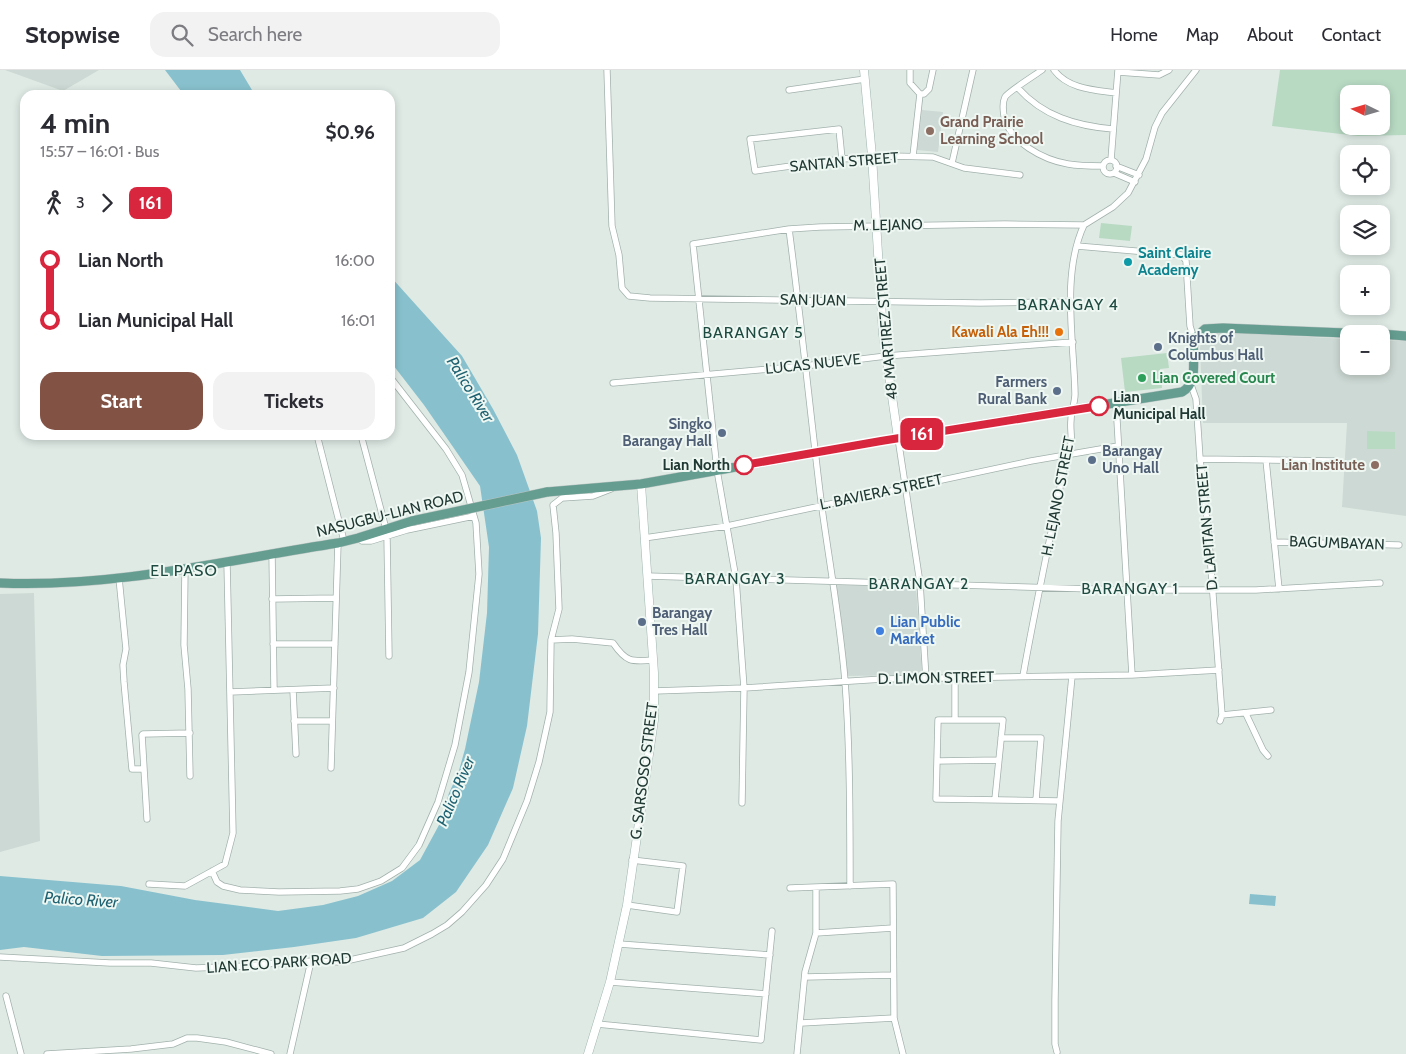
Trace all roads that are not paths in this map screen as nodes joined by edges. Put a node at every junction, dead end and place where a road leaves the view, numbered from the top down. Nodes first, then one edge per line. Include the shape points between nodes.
1 (607, 70) edge
2 (864, 70) edge
3 (910, 70) edge
4 (933, 70) edge
5 (973, 70) edge
6 (1042, 70) edge
7 (1054, 70) edge
8 (1169, 70) edge
9 (1196, 70) edge
10 (1118, 71) edge
11 (1156, 72) edge
12 (865, 79) junction
13 (1018, 88) junction
14 (789, 90) dead end
15 (1116, 93) junction
16 (920, 94) junction
17 (1113, 129) junction
18 (872, 156) junction
19 (913, 156) junction
20 (842, 159) junction
21 (1111, 160) junction
22 (952, 163) junction
23 (1103, 166) junction
24 (1116, 166) junction
25 (1114, 173) junction
26 (1139, 174) junction
27 (1020, 175) dead end
28 (1135, 182) junction
29 (877, 225) junction
30 (1084, 225) junction
31 (789, 229) junction
32 (1077, 246) junction
33 (700, 299) junction
34 (799, 300) junction
35 (882, 302) junction
36 (1071, 302) junction
37 (1340, 333) edge
38 (1390, 335) edge
39 (1406, 336) edge
40 (1194, 339) junction
41 (1072, 342) junction
42 (886, 356) junction
43 (804, 366) junction
44 (707, 374) junction
45 (395, 383) edge
46 (613, 383) dead end
47 (1191, 385) junction
48 (1116, 403) junction
49 (1072, 410) junction
50 (898, 438) junction
51 (318, 440) edge
52 (362, 440) edge
53 (1118, 446) junction
54 (815, 452) junction
55 (1068, 454) junction
56 (1200, 459) junction
57 (1266, 460) junction
58 (1336, 461) dead end
59 (717, 470) junction
60 (641, 484) junction
61 (617, 487) junction
62 (906, 488) junction
63 (822, 505) junction
64 (474, 516) junction
65 (727, 526) junction
66 (387, 533) junction
67 (644, 538) junction
68 (341, 542) junction
69 (1274, 542) junction
70 (1399, 545) dead end
71 (272, 553) junction
72 (227, 562) junction
73 (185, 569) junction
74 (647, 576) junction
75 (118, 578) junction
76 (736, 579) junction
77 (834, 581) junction
78 (0, 583) edge
79 (920, 583) junction
80 (1380, 583) dead end
81 (1039, 588) junction
82 (1213, 589) junction
83 (1279, 589) junction
84 (1126, 590) junction
85 (336, 598) junction
86 (272, 600) junction
87 (551, 640) junction
88 (273, 644) junction
89 (335, 644) junction
90 (389, 656) dead end
91 (653, 660) junction
92 (1219, 670) junction
93 (1132, 675) junction
94 (1023, 676) junction
95 (1072, 676) junction
96 (955, 678) junction
97 (926, 679) junction
98 (845, 681) junction
99 (334, 688) junction
100 (744, 688) junction
101 (274, 690) junction
102 (292, 690) junction
103 (654, 691) junction
104 (230, 692) junction
105 (1271, 710) dead end
106 (1246, 714) junction
107 (955, 720) junction
108 (294, 721) junction
109 (332, 721) junction
110 (190, 733) junction
111 (1002, 738) junction
112 (296, 754) dead end
113 (1268, 756) dead end
114 (999, 760) junction
115 (937, 762) junction
116 (331, 768) dead end
117 (143, 769) junction
118 (190, 776) dead end
119 (995, 799) junction
120 (1036, 800) junction
121 (1060, 801) junction
122 (742, 803) dead end
123 (147, 819) dead end
124 (632, 860) junction
125 (212, 871) junction
126 (149, 884) dead end
127 (850, 886) junction
128 (816, 887) junction
129 (790, 888) dead end
130 (627, 905) junction
131 (893, 928) junction
132 (772, 931) dead end
133 (816, 933) junction
134 (618, 944) junction
135 (770, 955) junction
136 (0, 958) edge
137 (312, 962) junction
138 (894, 975) junction
139 (805, 977) junction
140 (610, 982) junction
141 (766, 994) junction
142 (6, 996) dead end
143 (894, 1018) junction
144 (801, 1022) junction
145 (597, 1024) junction
146 (1057, 1052) dead end
147 (21, 1054) edge
148 (47, 1054) edge
149 (271, 1054) edge
150 (290, 1054) edge
151 (588, 1054) edge
152 (797, 1054) edge
153 (903, 1054) edge

1 - 33 street, SAN JUAN via 612,226 622,288 629,296
2 - 12 street, 48 MARTIREZ STREET
3 - 16 street via 910,83
4 - 16 street via 929,88
5 - 22 street
6 - 13 street
7 - 15 street via 1078,86
8 - 11 street via 1166,73
9 - 26 street via 1162,113
10 - 11 street
10 - 15 street
12 - 14 street
12 - 18 street, 48 MARTIREZ STREET
13 - 17 street via 1033,102 1062,119
13 - 23 street via 1005,96 1003,105 1007,126 1024,145 1060,162
15 - 17 street
16 - 19 street
17 - 21 street
18 - 19 street, SANTAN STREET
18 - 20 street, SANTAN STREET
18 - 29 street, 48 MARTIREZ STREET
19 - 22 street, SANTAN STREET via 933,157
20 - 20 street, SANTAN STREET via 756,171 750,139 839,129
21 - 23 street
21 - 24 street
22 - 27 street, SANTAN STREET via 964,168
23 - 25 street via 1105,172
24 - 25 street
24 - 26 street
25 - 28 street
26 - 28 street
28 - 30 street via 1123,199
29 - 30 street, M. LEJANO
29 - 31 street, M. LEJANO
29 - 35 street, 48 MARTIREZ STREET
30 - 32 street, H. LEJANO STREET
31 - 33 street, M. LEJANO via 693,244
31 - 34 street
32 - 36 street, H. LEJANO STREET
32 - 40 street via 1182,255 1186,261 1190,326
33 - 34 street, SAN JUAN
33 - 44 street
34 - 35 street, SAN JUAN
34 - 43 street
35 - 36 street, SAN JUAN
35 - 42 street, 48 MARTIREZ STREET
36 - 41 street, H. LEJANO STREET
37 - 40 main road via 1210,328
38 - 39 main road
40 - 47 main road
41 - 42 street, LUCAS NUEVE
41 - 49 street, H. LEJANO STREET via 1075,397
42 - 43 street, LUCAS NUEVE
42 - 50 street, 48 MARTIREZ STREET
43 - 44 street, LUCAS NUEVE
43 - 54 street
44 - 46 street, LUCAS NUEVE
44 - 59 street
45 - 64 street via 446,448 462,474
47 - 48 main road, NASUGBU-LIAN ROAD via 1182,392
47 - 56 street, D. LAPITAN STREET via 1196,399
48 - 49 main road, NASUGBU-LIAN ROAD
48 - 53 street
49 - 50 main road, NASUGBU-LIAN ROAD
49 - 55 street, H. LEJANO STREET via 1072,441
50 - 54 main road, NASUGBU-LIAN ROAD
50 - 62 street, 48 MARTIREZ STREET
51 - 68 street
52 - 66 street
53 - 55 street, L. BAVIERA STREET
53 - 84 street
54 - 59 main road, NASUGBU-LIAN ROAD
54 - 63 street
55 - 62 street, L. BAVIERA STREET
55 - 81 street, H. LEJANO STREET
56 - 57 street
56 - 82 street, D. LAPITAN STREET
57 - 58 street
57 - 69 street, BAGUMBAYAN
59 - 60 main road, NASUGBU-LIAN ROAD
59 - 65 street
60 - 61 main road, NASUGBU-LIAN ROAD
60 - 67 street, G. SARSOSO STREET
61 - 66 main road, NASUGBU-LIAN ROAD, bridge via 547,492 412,521
61 - 87 street, LIAN ECO PARK ROAD via 593,496 562,498 553,505 559,610
62 - 63 street, L. BAVIERA STREET
62 - 79 street, 48 MARTIREZ STREET
63 - 65 street, L. BAVIERA STREET
63 - 77 street
64 - 66 street
64 - 125 street via 479,574 469,672 455,744 438,802 419,845 402,868 381,881 358,889 240,890 217,882
65 - 67 street, L. BAVIERA STREET
65 - 76 street
66 - 68 main road, NASUGBU-LIAN ROAD
66 - 90 street
67 - 74 street, G. SARSOSO STREET
68 - 71 main road, NASUGBU-LIAN ROAD
68 - 85 street
69 - 70 street, BAGUMBAYAN
69 - 83 street, BAGUMBAYAN
71 - 72 main road, NASUGBU-LIAN ROAD
71 - 86 street
72 - 73 main road, NASUGBU-LIAN ROAD
72 - 104 street
73 - 75 main road, NASUGBU-LIAN ROAD
73 - 110 street via 184,645
74 - 76 street
74 - 91 street, G. SARSOSO STREET
75 - 78 main road, NASUGBU-LIAN ROAD
75 - 117 street via 126,649 123,665 132,769
76 - 77 street
76 - 100 street
77 - 79 street
77 - 98 street
79 - 81 street
79 - 97 street, 48 MARTIREZ STREET
80 - 83 street
81 - 84 street
81 - 94 street, H. LEJANO STREET
82 - 83 street
82 - 84 street
82 - 92 street, D. LAPITAN STREET
84 - 93 street
85 - 86 street
85 - 89 street
86 - 88 street
87 - 91 street via 613,644 632,662
87 - 137 street, LIAN ECO PARK ROAD via 550,712 539,762 503,859 486,885 447,925 404,948 341,962
88 - 89 street
88 - 101 street
89 - 99 street
91 - 103 street, G. SARSOSO STREET
92 - 93 street, D. LIMON STREET
92 - 106 street, D. LAPITAN STREET via 1221,718
93 - 95 street, D. LIMON STREET
94 - 95 street, D. LIMON STREET
94 - 96 street, D. LIMON STREET
95 - 121 street
96 - 97 street, D. LIMON STREET
96 - 107 street
97 - 98 street, D. LIMON STREET
98 - 100 street, D. LIMON STREET
98 - 127 street
99 - 102 street
99 - 109 street
100 - 103 street, D. LIMON STREET
100 - 122 street
101 - 102 street
101 - 104 street
102 - 108 street
103 - 124 street, G. SARSOSO STREET via 654,720
104 - 125 street via 233,833 224,864
105 - 106 street
106 - 113 street
107 - 111 street via 1003,720
107 - 115 street via 938,720
108 - 109 street
108 - 112 street
109 - 116 street
110 - 117 street via 143,734
110 - 118 street
111 - 114 street
111 - 120 street via 1040,738
114 - 115 street
114 - 119 street
115 - 119 street via 936,799
117 - 123 street
119 - 120 street
120 - 121 street
121 - 146 street via 1055,934
124 - 130 street, G. SARSOSO STREET
124 - 130 street via 683,866 677,912
125 - 126 street via 185,886
127 - 128 street
127 - 131 street via 894,884
128 - 129 street
128 - 133 street
130 - 134 street, G. SARSOSO STREET
131 - 133 street
131 - 138 street
132 - 135 street
133 - 139 street
134 - 135 street
134 - 140 street, G. SARSOSO STREET
135 - 141 street
136 - 137 street, LIAN ECO PARK ROAD via 151,963 196,968
137 - 150 street
138 - 139 street
138 - 143 street
139 - 144 street
140 - 141 street
140 - 145 street, G. SARSOSO STREET
141 - 145 street via 761,1040
142 - 147 street
143 - 144 street
143 - 153 street
144 - 152 street
145 - 151 street, G. SARSOSO STREET
148 - 149 street via 131,1049 173,1044 187,1038 226,1042

